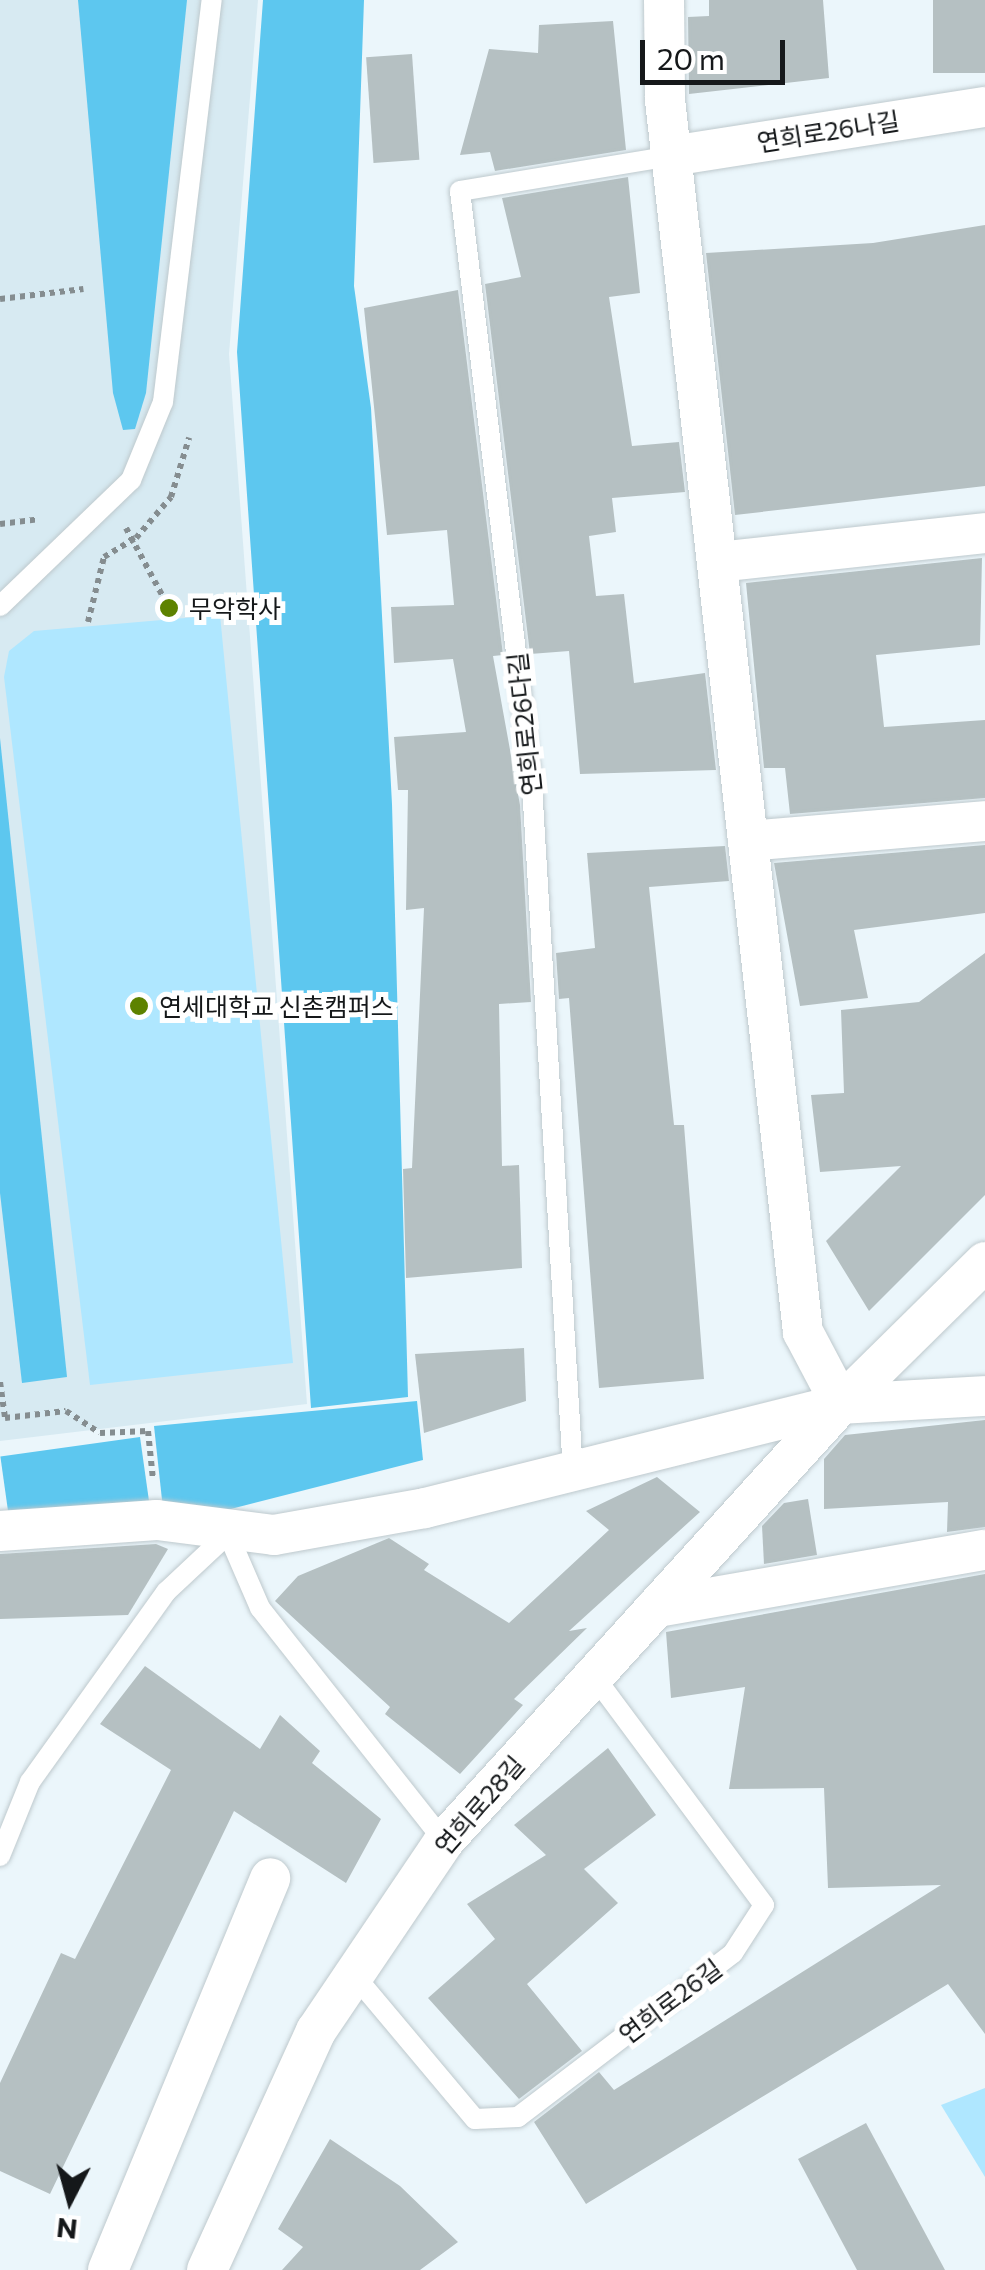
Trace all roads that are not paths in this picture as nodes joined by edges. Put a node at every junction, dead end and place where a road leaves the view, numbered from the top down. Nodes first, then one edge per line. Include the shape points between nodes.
1 (212, 0) edge
2 (664, 0) edge
3 (985, 106) edge
4 (672, 156) junction
5 (985, 534) edge
6 (718, 562) junction
7 (0, 606) edge
8 (985, 821) edge
9 (748, 841) junction
10 (985, 1262) edge
11 (985, 1396) edge
12 (841, 1404) junction
13 (573, 1472) junction
14 (0, 1530) edge
15 (228, 1534) junction
16 (985, 1550) edge
17 (657, 1607) junction
18 (594, 1676) junction
19 (444, 1841) junction
20 (0, 1856) edge
21 (270, 1878) dead end
22 (354, 1974) junction
23 (108, 2270) edge
24 (207, 2270) edge

1 - 7 lane via 158,417 131,480
2 - 4 street
3 - 4 street, 연희로26나길
4 - 6 street
4 - 13 lane, 연희로26다길 via 460,192 532,784
5 - 6 street
6 - 9 street
8 - 9 street
9 - 12 street via 803,1332
10 - 12 street, 연희로28길
11 - 12 street
12 - 13 street
12 - 17 street, 연희로28길
13 - 15 street via 274,1535
14 - 15 street via 158,1520
15 - 19 lane via 260,1608
15 - 20 lane via 166,1592 30,1782
16 - 17 street
17 - 18 street, 연희로28길
18 - 19 street, 연희로28길
18 - 22 lane, 연희로26길 via 764,1905 733,1953 518,2117 474,2118
19 - 22 street, 연희로28길
21 - 23 street
22 - 24 street, 연희로28길 via 316,2031

